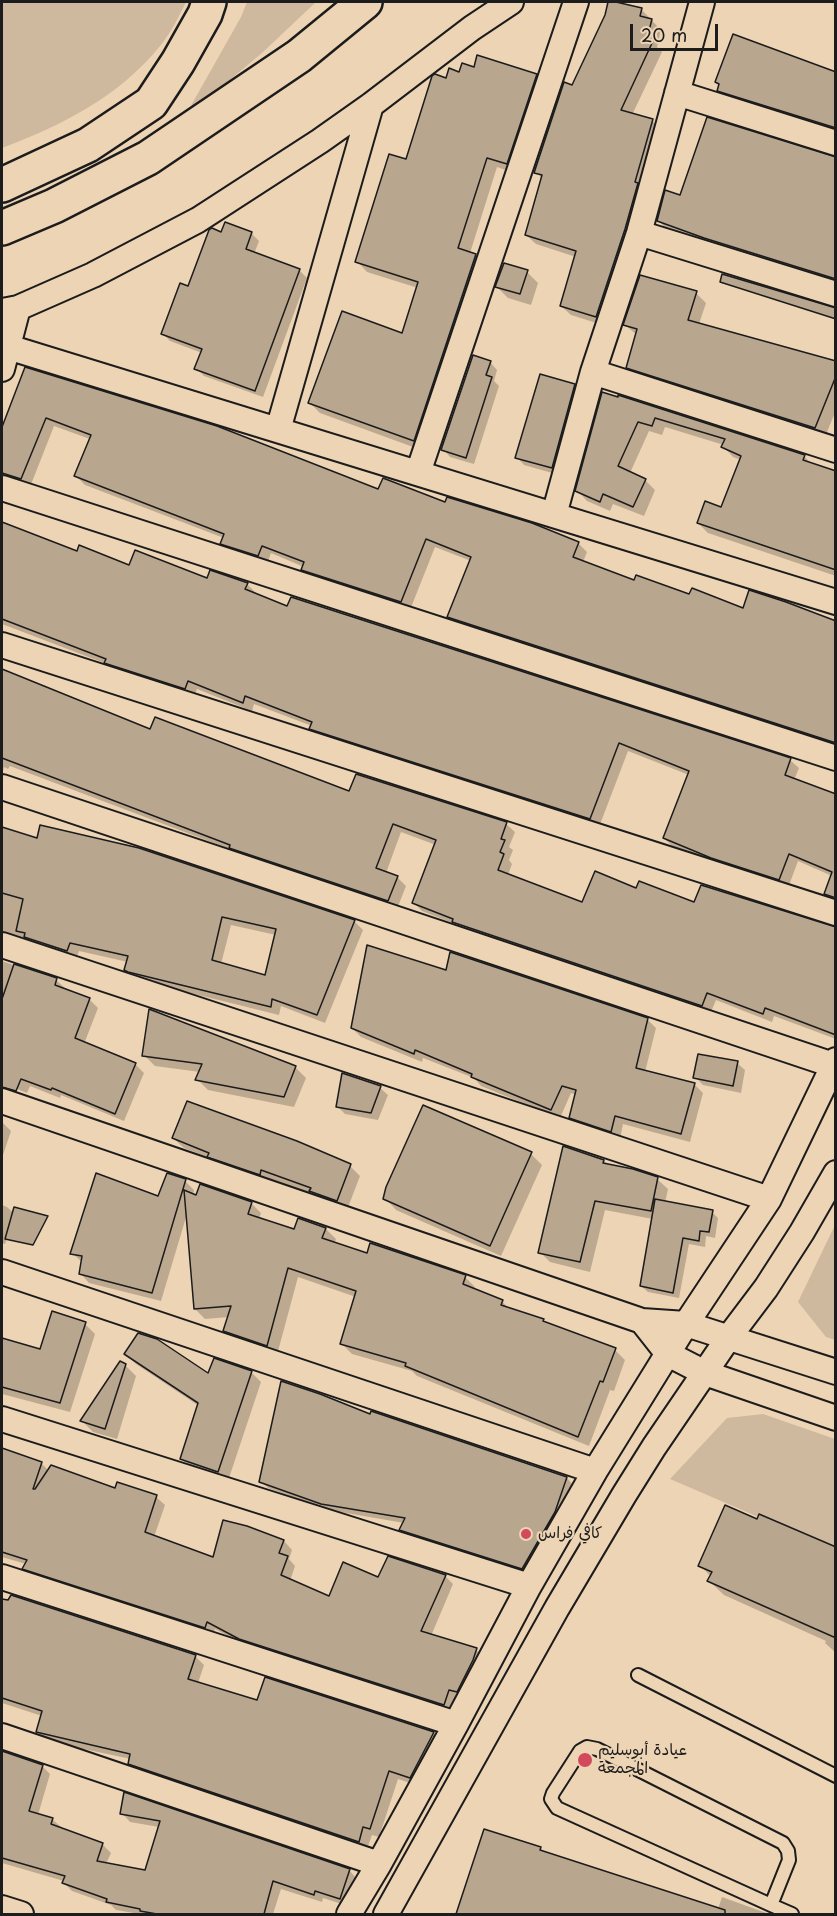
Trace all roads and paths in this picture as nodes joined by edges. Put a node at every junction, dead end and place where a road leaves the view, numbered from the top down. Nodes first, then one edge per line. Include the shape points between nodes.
1 (210, 2) edge
2 (365, 2) edge
3 (511, 2) edge
4 (576, 2) edge
5 (702, 2) edge
6 (677, 93) junction
7 (371, 105) junction
8 (836, 143) edge
9 (2, 185) edge
10 (2, 228) edge
11 (639, 233) junction
12 (836, 294) edge
13 (10, 310) edge
14 (5, 358) edge
15 (592, 372) junction
16 (278, 430) junction
17 (836, 450) edge
18 (418, 473) junction
19 (2, 488) edge
20 (554, 514) junction
21 (836, 602) edge
22 (2, 645) edge
23 (836, 758) edge
24 (2, 787) edge
25 (836, 912) edge
26 (2, 945) edge
27 (835, 1062) edge
28 (2, 1101) edge
29 (836, 1173) edge
30 (769, 1199) junction
31 (2, 1272) edge
32 (642, 1321) junction
33 (686, 1324) junction
34 (729, 1337) junction
35 (668, 1354) junction
36 (836, 1372) edge
37 (705, 1373) junction
38 (836, 1418) edge
39 (2, 1419) edge
40 (596, 1471) junction
41 (2, 1577) edge
42 (529, 1586) junction
43 (639, 1675) dead end
44 (456, 1724) junction
45 (2, 1736) edge
46 (836, 1776) edge
47 (379, 1864) junction
48 (771, 1905) junction
49 (2, 1908) edge
50 (21, 1914) edge
51 (349, 1914) edge
52 (386, 1914) edge
53 (792, 1914) edge

1 - 9 highway via 151,103 88,146
2 - 10 highway via 300,56 147,158
3 - 7 street
4 - 18 street
5 - 6 street
6 - 8 street
6 - 11 street
7 - 13 street via 198,220 93,275
7 - 16 street
11 - 12 street
11 - 15 street
13 - 14 street
14 - 16 street
15 - 17 street
15 - 20 street
16 - 18 street
18 - 20 street
19 - 23 street
20 - 21 street
22 - 25 street
24 - 27 street
26 - 30 street
27 - 30 street
28 - 32 street
29 - 34 street via 766,1288
30 - 33 street
31 - 40 street
32 - 33 street
32 - 35 street
33 - 34 street
33 - 35 street
34 - 36 street
34 - 37 street
35 - 37 street
35 - 40 street
37 - 38 street
37 - 52 street via 654,1447 557,1608
39 - 42 street
40 - 42 street
41 - 44 street
42 - 44 street
43 - 46 lane
44 - 47 street
45 - 47 street
47 - 51 street
48 - 48 lane via 557,1808 551,1799 553,1793 580,1751 587,1747 597,1749 783,1843 789,1860
48 - 53 lane
49 - 50 street

